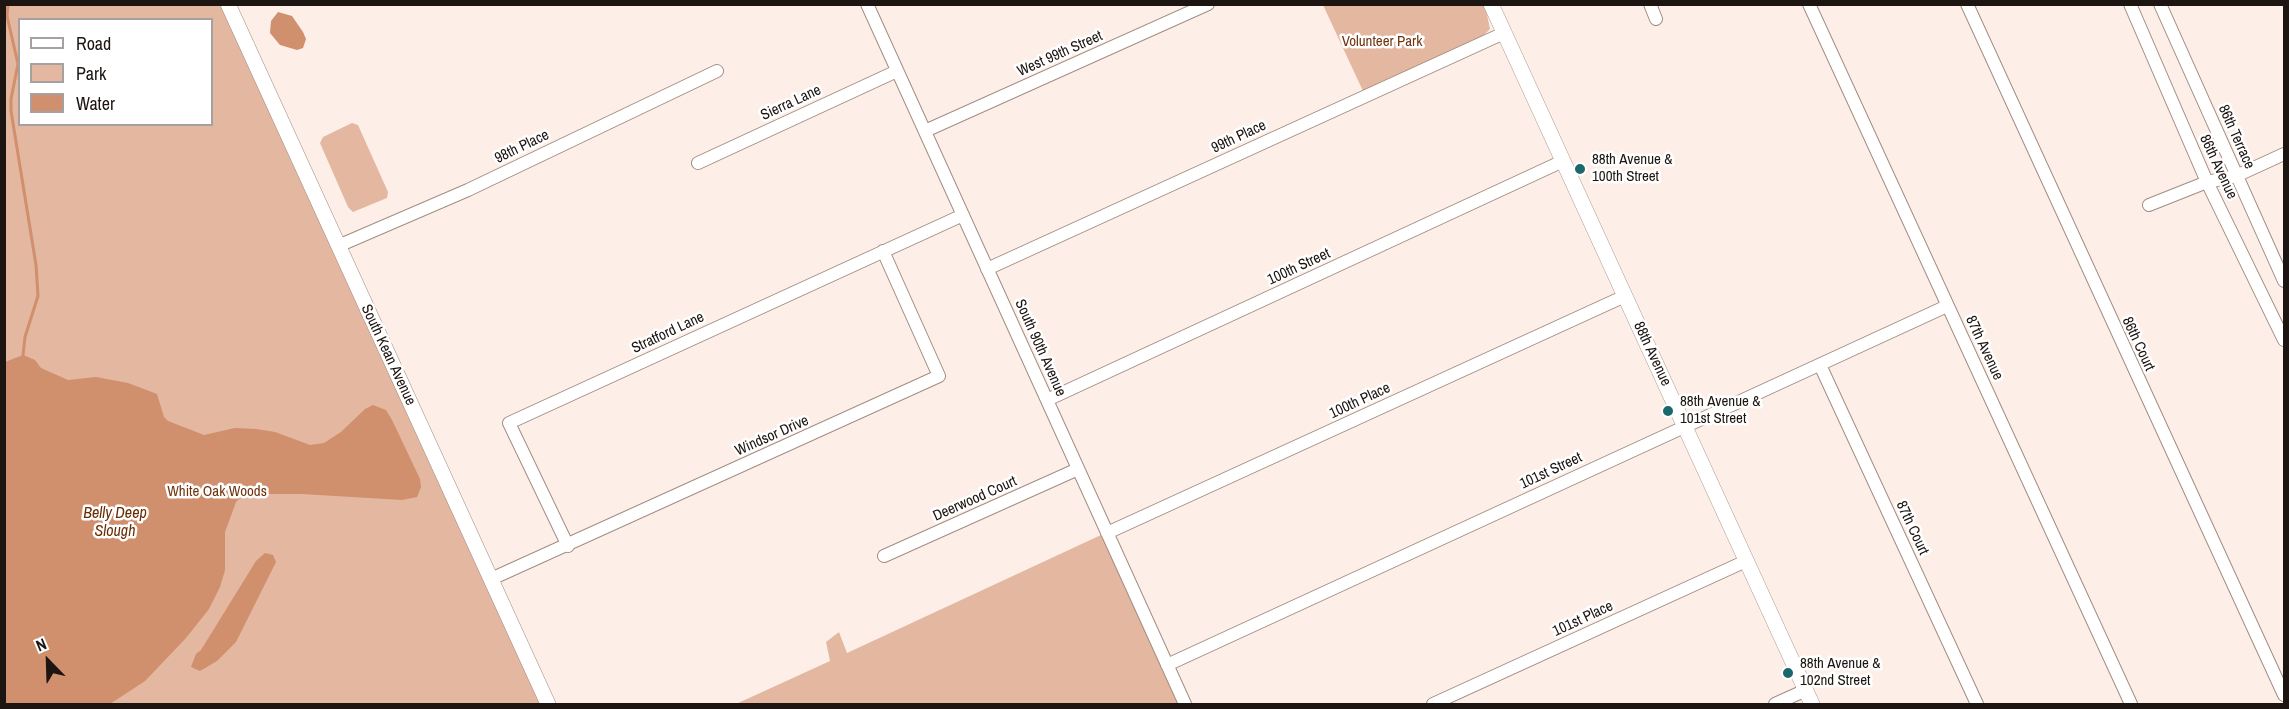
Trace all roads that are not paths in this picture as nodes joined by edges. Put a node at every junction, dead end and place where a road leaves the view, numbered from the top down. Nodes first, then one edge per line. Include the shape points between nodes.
1 (228, 4) edge
2 (867, 4) edge
3 (1208, 4) edge
4 (1491, 4) edge
5 (1650, 4) edge
6 (1809, 4) edge
7 (1967, 4) edge
8 (2130, 4) edge
9 (2160, 4) edge
10 (1656, 19) dead end
11 (1504, 33) junction
12 (717, 71) dead end
13 (897, 71) junction
14 (925, 131) junction
15 (2284, 154) edge
16 (1563, 161) junction
17 (698, 163) dead end
18 (2236, 176) junction
19 (2207, 182) junction
20 (2149, 205) dead end
21 (963, 215) junction
22 (338, 246) junction
23 (883, 251) junction
24 (987, 268) junction
25 (2284, 281) edge
26 (1625, 296) junction
27 (1947, 306) junction
28 (2284, 340) edge
29 (1820, 365) junction
30 (1047, 400) junction
31 (1684, 426) junction
32 (1078, 469) junction
33 (1107, 533) junction
34 (568, 546) junction
35 (884, 556) dead end
36 (1746, 561) junction
37 (491, 579) junction
38 (1167, 665) junction
39 (1806, 690) junction
40 (2284, 695) edge
41 (548, 705) edge
42 (1185, 705) edge
43 (1433, 705) edge
44 (1775, 705) edge
45 (1812, 705) edge
46 (1977, 705) edge
47 (2132, 705) edge

1 - 22 street, South Kean Avenue
2 - 13 street, South 90th Avenue
3 - 14 street, West 99th Street
4 - 11 street, 88th Avenue
5 - 10 street
6 - 27 street, 87th Avenue
7 - 40 street, 86th Court
8 - 19 street, 86th Avenue
9 - 18 street, 86th Terrace
11 - 16 street, 88th Avenue
11 - 24 street, 99th Place
12 - 22 street, 98th Place via 468,190
13 - 14 street, South 90th Avenue
13 - 17 street, Sierra Lane
14 - 21 street, South 90th Avenue
15 - 18 street
16 - 26 street, 88th Avenue
16 - 30 street, 100th Street
18 - 19 street
18 - 25 street, 86th Terrace
19 - 20 street
19 - 28 street, 86th Avenue
21 - 23 street, Stratford Lane
21 - 24 street, South 90th Avenue
22 - 37 street, South Kean Avenue
23 - 34 street, Windsor Drive via 939,376
23 - 34 street, Stratford Lane via 509,423
24 - 30 street, South 90th Avenue
26 - 31 street, 88th Avenue
26 - 33 street, 100th Place
27 - 29 street, 101st Street
27 - 47 street, 87th Avenue
29 - 31 street, 101st Street
29 - 46 street, 87th Court
30 - 32 street, South 90th Avenue
31 - 36 street, 88th Avenue
31 - 38 street, 101st Street
32 - 33 street, South 90th Avenue
32 - 35 street, Deerwood Court
33 - 38 street, South 90th Avenue
34 - 37 street, Windsor Drive
36 - 39 street, 88th Avenue
36 - 43 street, 101st Place
37 - 41 street, South Kean Avenue
38 - 42 street, South 90th Avenue
39 - 44 street
39 - 45 street, 88th Avenue

